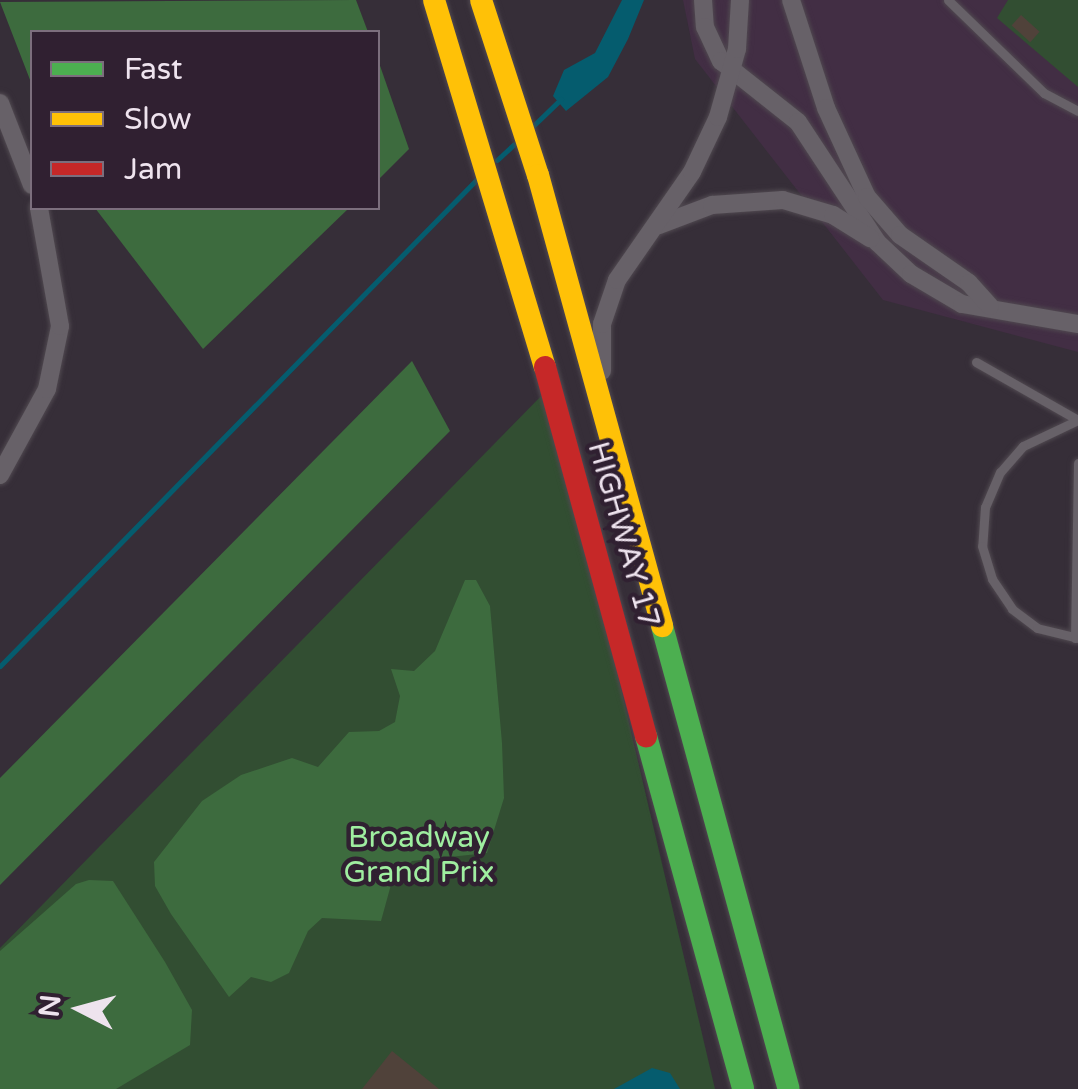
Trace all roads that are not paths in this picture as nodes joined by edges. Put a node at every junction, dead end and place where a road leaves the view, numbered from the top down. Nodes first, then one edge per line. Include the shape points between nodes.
1 (434, 0) edge
2 (480, 0) edge
3 (703, 0) edge
4 (740, 0) edge
5 (792, 0) edge
6 (948, 0) edge
7 (730, 68) junction
8 (0, 103) edge
9 (1078, 110) edge
10 (30, 179) edge
11 (40, 210) edge
12 (658, 225) junction
13 (878, 242) junction
14 (990, 306) junction
15 (1078, 324) edge
16 (976, 362) dead end
17 (1078, 420) edge
18 (607, 426) junction
19 (1078, 463) edge
20 (0, 475) edge
21 (1077, 638) edge
22 (742, 1089) edge
23 (789, 1089) edge

1 - 22 highway, HIGHWAY 17 via 504,216
2 - 18 highway, HIGHWAY 17 via 538,174
3 - 7 street via 712,46
4 - 7 street
5 - 14 street via 826,108 867,197 900,235 969,283
6 - 9 lane via 1044,93
7 - 12 street via 699,158
7 - 13 street via 798,122
8 - 10 street
11 - 20 street via 60,326 48,389
12 - 13 street via 712,205 783,200 833,215
12 - 18 street via 616,280 602,324
13 - 14 street via 933,288 962,304
14 - 15 street
16 - 17 lane
17 - 21 lane via 1038,436 1000,472 985,508 982,546 1012,610 1037,628
18 - 23 highway, HIGHWAY 17
19 - 21 lane

